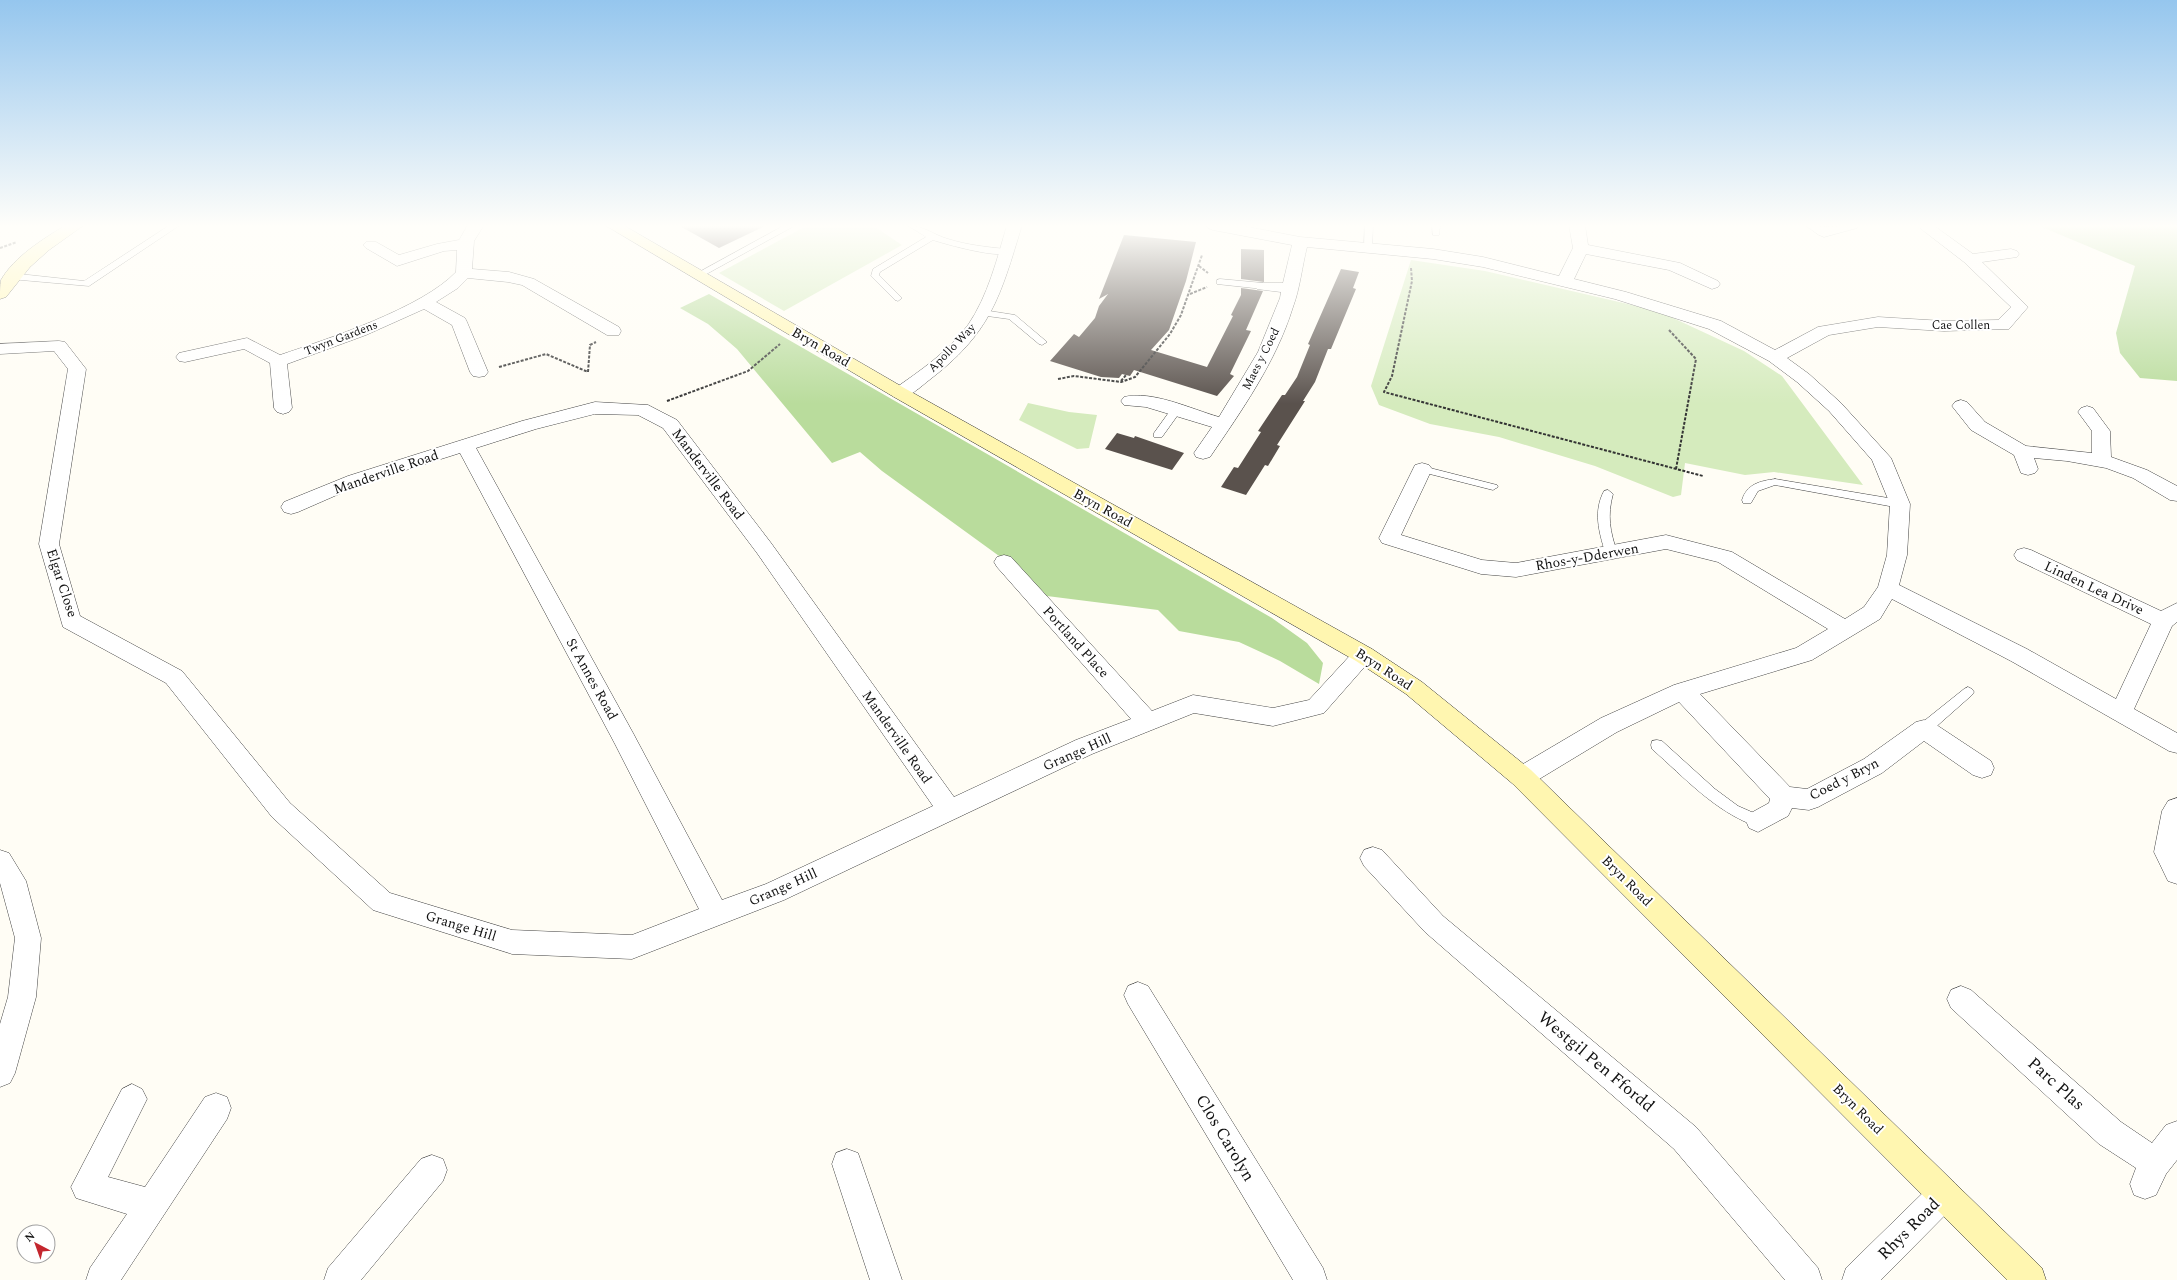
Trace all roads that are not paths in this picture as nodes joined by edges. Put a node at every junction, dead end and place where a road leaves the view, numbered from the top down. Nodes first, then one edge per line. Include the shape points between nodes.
1 (454, 285) edge
2 (533, 285) edge
3 (715, 285) edge
4 (884, 285) edge
5 (994, 285) edge
6 (1249, 285) edge
7 (1290, 285) edge
8 (1576, 285) edge
9 (1997, 285) edge
10 (1263, 286) joint
11 (1289, 288) junction
12 (898, 298) dead end
13 (424, 302) junction
14 (983, 313) junction
15 (613, 331) road end
16 (1042, 342) dead end
17 (0, 349) edge
18 (185, 357) dead end
19 (1775, 357) junction
20 (278, 361) junction
21 (479, 372) road end
22 (900, 393) junction
23 (1130, 401) dead end
24 (1961, 406) dead end
25 (283, 408) dead end
26 (1176, 410) junction
27 (2087, 412) dead end
28 (1223, 424) junction
29 (1158, 435) dead end
30 (465, 445) junction
31 (1203, 453) dead end
32 (2102, 462) junction
33 (1422, 469) joint
34 (1493, 486) dead end
35 (1608, 494) dead end
36 (2177, 495) edge
37 (1748, 500) dead end
38 (1900, 504) junction
39 (291, 507) dead end
40 (1611, 552) junction
41 (2024, 555) dead end
42 (1004, 562) dead end
43 (1888, 588) junction
44 (2170, 616) edge
45 (1844, 629) junction
46 (1364, 655) junction
47 (1682, 691) junction
48 (1968, 692) dead end
49 (2121, 712) junction
50 (1148, 722) junction
51 (1924, 729) junction
52 (223, 740) joint
53 (2177, 744) edge
54 (1657, 745) dead end
55 (1982, 768) dead end
56 (1522, 777) junction
57 (1783, 796) junction
58 (2177, 808) edge
59 (949, 810) junction
60 (1758, 821) joint
61 (1372, 858) dead end
62 (0, 861) edge
63 (2177, 873) edge
64 (716, 915) junction
65 (1138, 995) dead end
66 (1961, 999) dead end
67 (0, 1073) edge
68 (132, 1099) dead end
69 (216, 1108) dead end
70 (2177, 1136) edge
71 (847, 1164) dead end
72 (432, 1170) dead end
73 (1944, 1194) junction
74 (152, 1205) junction
75 (102, 1280) edge
76 (340, 1280) edge
77 (886, 1280) edge
78 (1311, 1280) edge
79 (1806, 1280) edge
80 (1858, 1280) edge
81 (2030, 1280) edge

1 - 13 street, Twyn Gardens
2 - 15 street
3 - 22 street, Bryn Road
4 - 12 lane
5 - 14 street, Apollo Way
6 - 10 lane
7 - 11 street, Maes y Coed
8 - 19 street via 1620,295 1715,325
9 - 19 street, Cae Collen via 2020,307 2003,325 1944,326 1878,322 1824,332
10 - 11 street
11 - 28 street, Maes y Coed via 1283,315 1271,344
13 - 20 street, Twyn Gardens via 368,330
13 - 21 street via 459,322
14 - 16 lane via 1012,317
14 - 22 street, Apollo Way via 974,329 932,371
17 - 52 street, Elgar Close via 59,346 77,369 50,544 71,621 174,677
18 - 20 street via 247,344
19 - 38 street via 1835,407 1881,458
20 - 25 street
22 - 46 street, Bryn Road
23 - 26 street via 1147,401
24 - 32 street via 1978,426 2025,460 2058,452
26 - 28 street
26 - 29 lane
27 - 32 street via 2101,431
28 - 31 street, Maes y Coed
30 - 39 street, Manderville Road via 355,480
30 - 59 street, Manderville Road via 529,424 595,408 640,408 670,424 764,548
30 - 64 street, St Annes Road via 625,740
32 - 36 street via 2139,474
33 - 34 lane
33 - 40 street, Rhos-y-Dderwen via 1389,538 1481,567 1516,570
35 - 40 lane via 1602,512 1603,527
37 - 38 lane via 1752,490 1763,484 1775,482
38 - 43 street via 1897,555
40 - 45 street, Rhos-y-Dderwen via 1666,542 1725,557
41 - 44 street, Linden Lea Drive
42 - 50 street, Portland Place
43 - 45 street via 1872,612
43 - 49 street via 2019,655
44 - 49 street
45 - 47 street via 1804,654
46 - 50 street, Grange Hill via 1316,707 1273,717 1193,704
46 - 56 street, Bryn Road via 1414,688
47 - 56 street via 1609,725
47 - 57 street
48 - 51 lane
49 - 53 street
50 - 59 street, Grange Hill via 1084,747
51 - 55 street
51 - 57 street, Coed y Bryn via 1873,766 1809,800
52 - 64 street, Grange Hill via 281,810 382,902 512,942 632,947
54 - 60 lane via 1710,793 1733,810
56 - 73 street, Bryn Road
57 - 60 street via 1779,809
58 - 63 street via 2174,811 2167,852
59 - 64 street, Grange Hill via 775,892
61 - 79 street, Westgil Pen Ffordd via 1434,924 1685,1138
62 - 67 street via 14,882 28,938 22,998
65 - 78 street, Clos Carolyn
66 - 70 street, Parc Plas via 2110,1133 2150,1173
68 - 74 street via 87,1187
69 - 74 street
71 - 77 street
72 - 76 street
73 - 80 street, Rhys Road
73 - 81 street, Bryn Road
74 - 75 street

